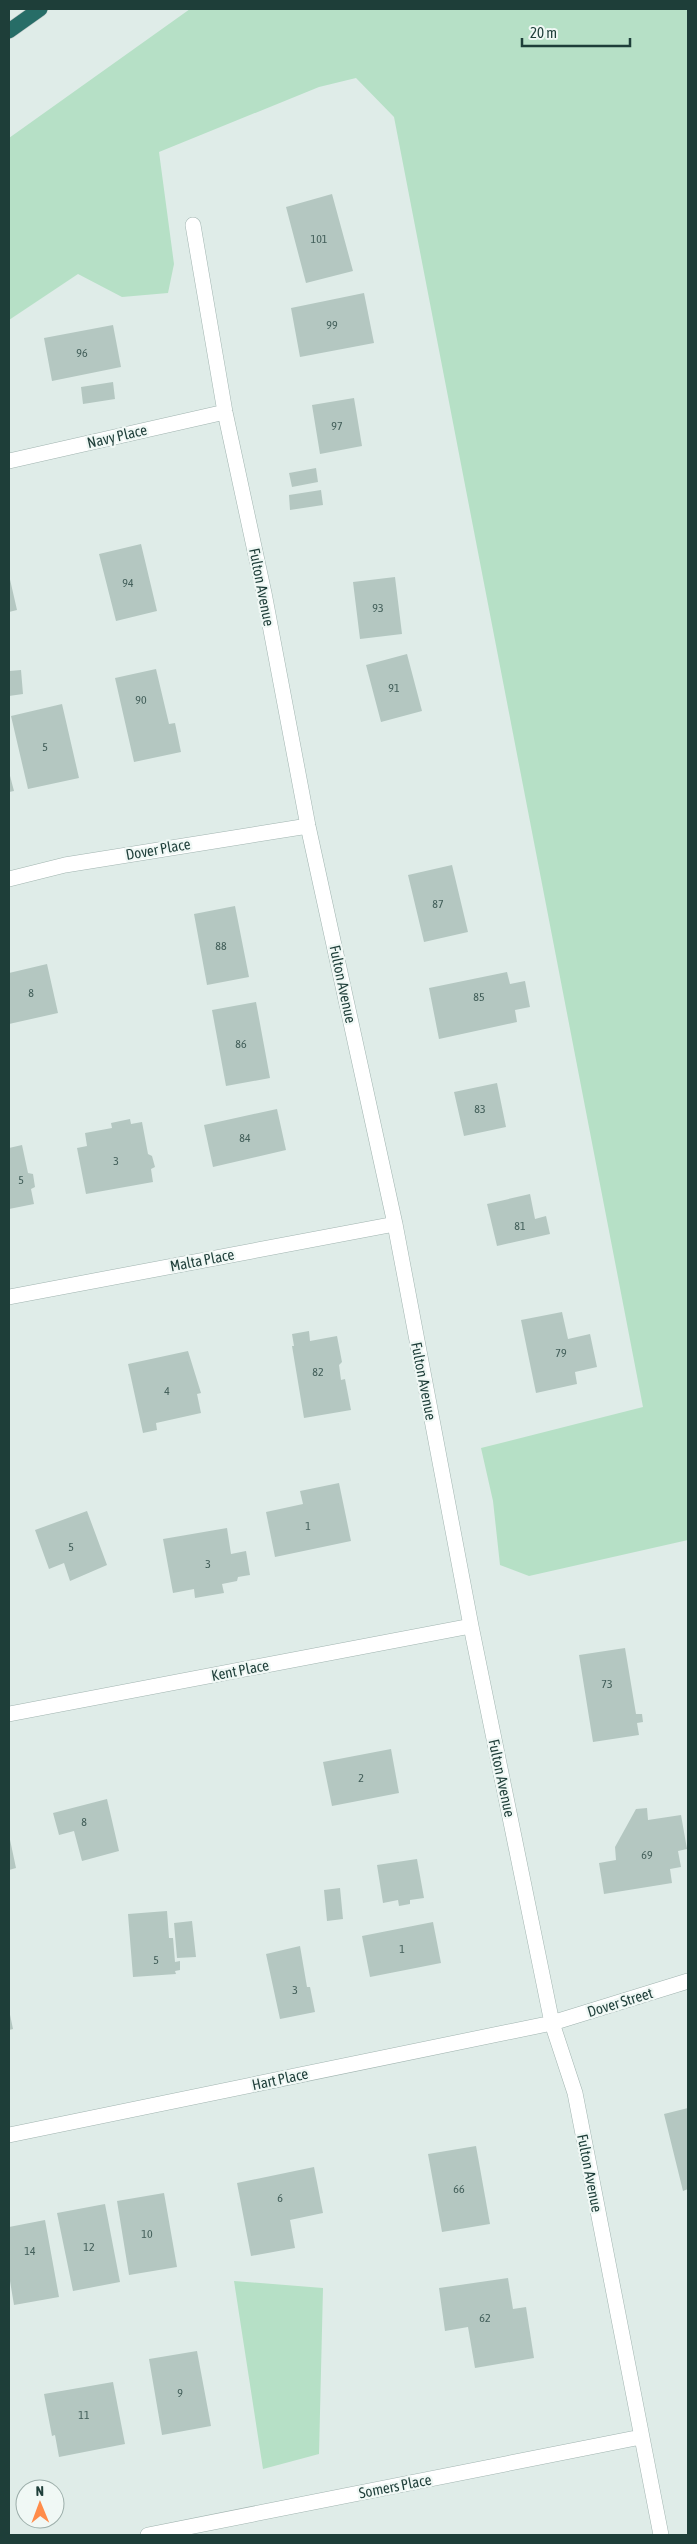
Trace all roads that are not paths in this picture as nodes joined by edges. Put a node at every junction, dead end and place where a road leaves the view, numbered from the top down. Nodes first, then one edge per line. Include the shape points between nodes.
1 (40, 9) edge
2 (9, 31) edge
3 (193, 225) dead end
4 (225, 412) junction
5 (9, 461) edge
6 (308, 826) junction
7 (9, 879) edge
8 (394, 1224) junction
9 (9, 1297) edge
10 (471, 1626) junction
11 (9, 1714) edge
12 (688, 1981) edge
13 (552, 2023) junction
14 (9, 2135) edge
15 (640, 2437) junction
16 (148, 2535) edge
17 (661, 2535) edge

1 - 2 highway
3 - 4 street, Fulton Avenue
4 - 5 street, Navy Place
4 - 6 street, Fulton Avenue via 264,593
6 - 7 street, Dover Place via 65,865
6 - 8 street, Fulton Avenue
8 - 9 street, Malta Place
8 - 10 street, Fulton Avenue
10 - 11 street, Kent Place
10 - 13 street, Fulton Avenue
12 - 13 street, Dover Street
13 - 14 street, Hart Place
13 - 15 street, Fulton Avenue via 575,2093
15 - 16 street, Somers Place
15 - 17 street, Fulton Avenue

